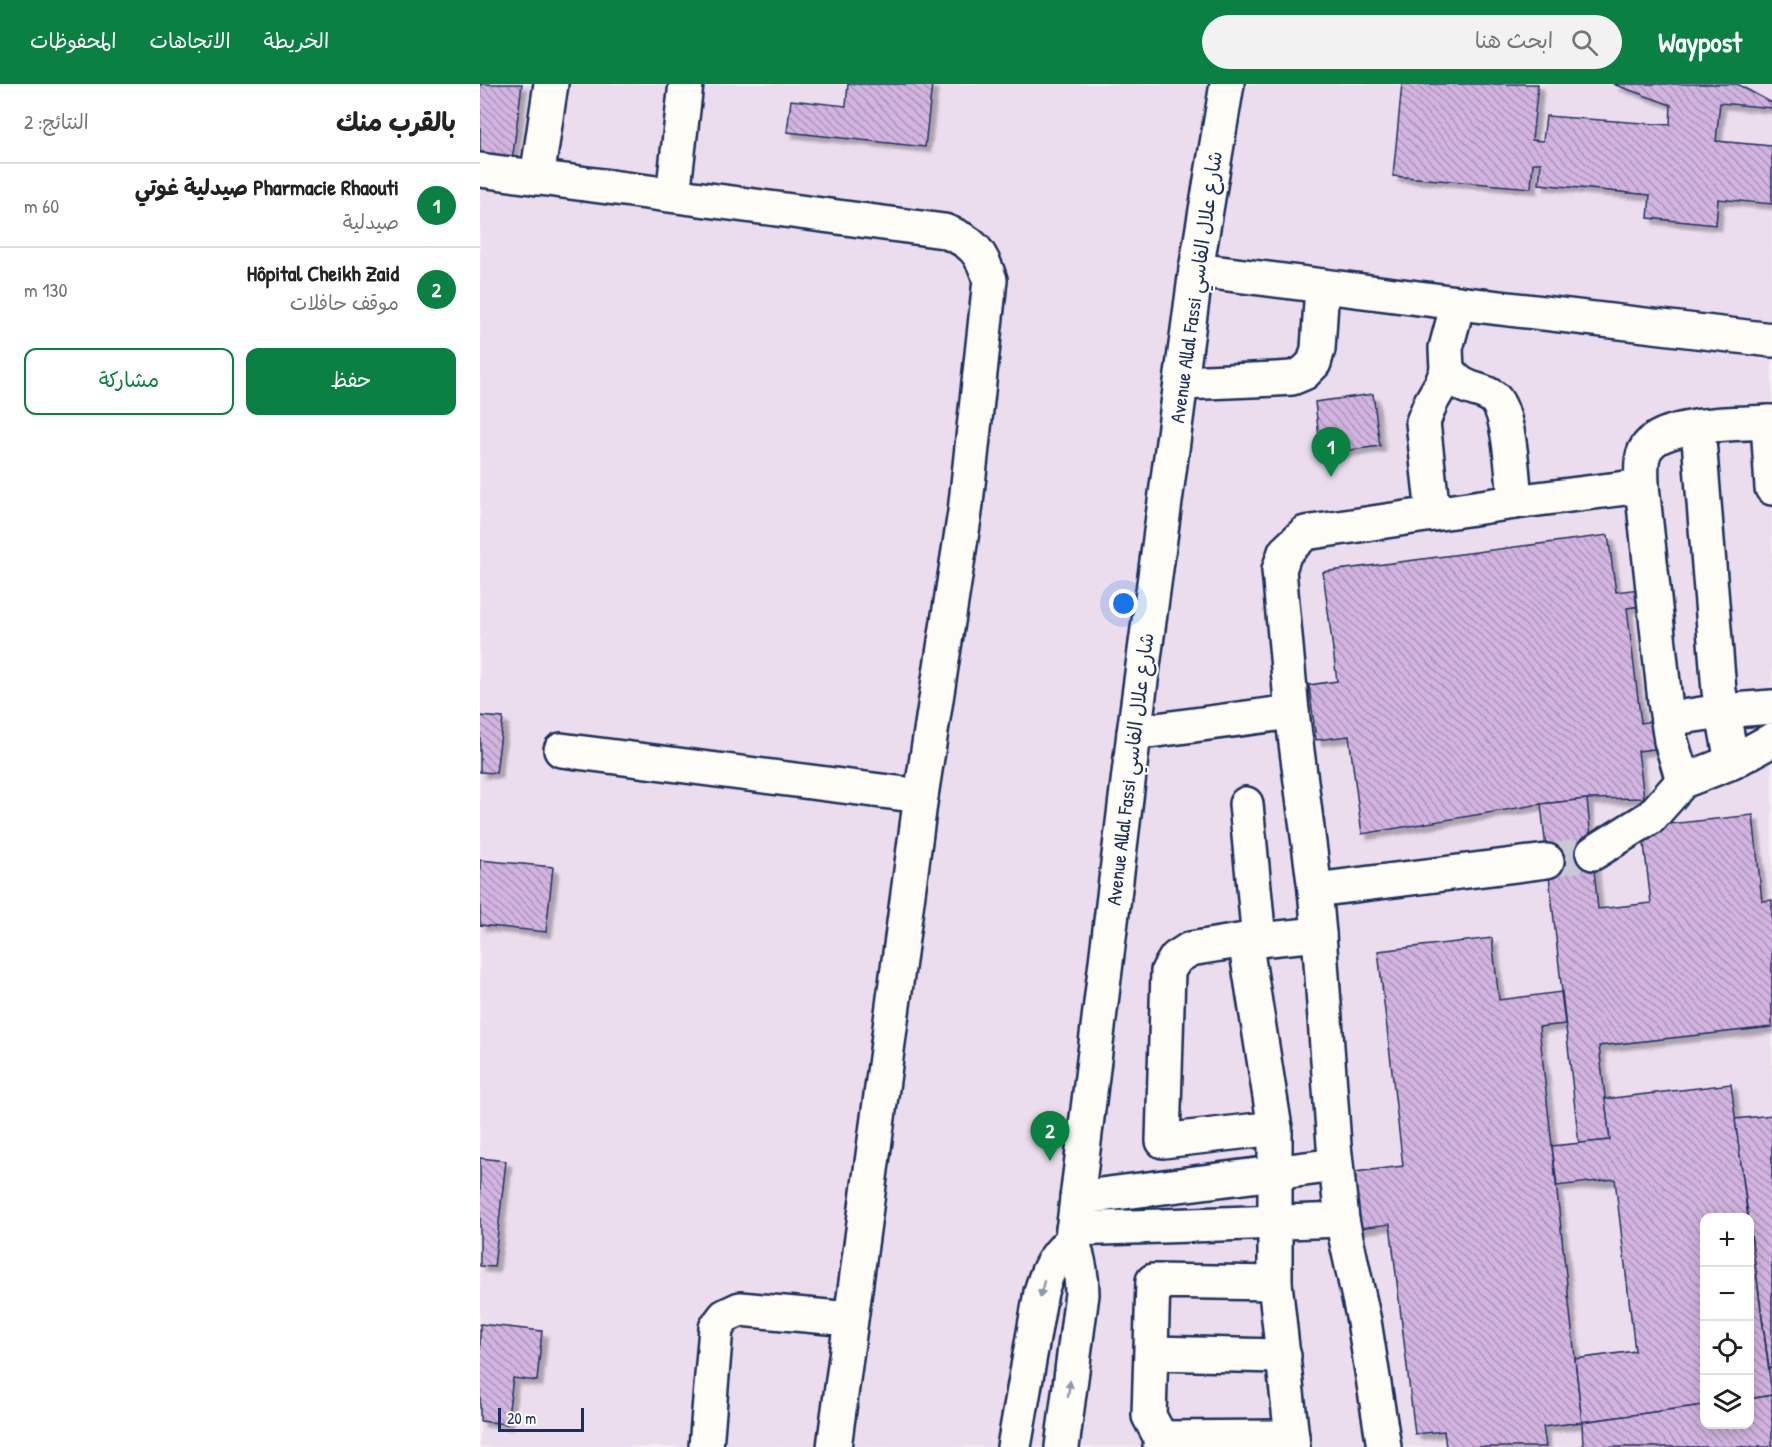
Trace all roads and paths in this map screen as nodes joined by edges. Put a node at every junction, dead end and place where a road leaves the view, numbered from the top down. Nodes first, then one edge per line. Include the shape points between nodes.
1 (551, 84) edge
2 (686, 84) edge
3 (1227, 84) edge
4 (480, 170) edge
5 (537, 178) junction
6 (673, 195) junction
7 (1196, 270) junction
8 (1322, 286) junction
9 (1458, 303) junction
10 (1772, 340) edge
11 (1447, 370) junction
12 (1182, 383) junction
13 (1770, 422) edge
14 (1698, 427) junction
15 (1642, 486) junction
16 (1772, 489) edge
17 (1515, 502) junction
18 (1433, 514) junction
19 (1772, 707) edge
20 (1722, 711) junction
21 (1292, 712) junction
22 (1668, 719) junction
23 (1134, 733) junction
24 (1771, 745) edge
25 (561, 750) dead end
26 (1732, 762) junction
27 (1683, 781) junction
28 (921, 796) junction
29 (1246, 804) dead end
30 (1593, 853) tunnel mouth
31 (1547, 861) tunnel mouth
32 (1316, 890) junction
33 (1319, 934) junction
34 (1252, 940) junction
35 (1275, 1128) junction
36 (1336, 1165) junction
37 (1276, 1172) junction
38 (1342, 1220) junction
39 (1277, 1222) junction
40 (1074, 1223) junction
41 (1275, 1283) junction
42 (850, 1319) junction
43 (1152, 1353) junction
44 (1284, 1356) junction
45 (1292, 1442) edge
46 (1160, 1443) edge
47 (706, 1447) edge
48 (834, 1447) edge
49 (1014, 1447) edge
50 (1062, 1447) edge
51 (1384, 1447) edge

1 - 5 street
2 - 6 street
3 - 7 street, Avenue Allal Fassi شارع علال الفاسي
4 - 5 street
5 - 6 street
6 - 28 street via 944,231 975,247 985,262 989,298 965,512
7 - 8 street
7 - 12 street, Avenue Allal Fassi شارع علال الفاسي
8 - 9 street
8 - 12 street via 1318,349 1314,363 1304,372 1292,378
9 - 10 street
9 - 11 street via 1446,348
11 - 17 street via 1455,380 1495,399 1502,411
11 - 18 street via 1423,422
12 - 23 street, Avenue Allal Fassi شارع علال الفاسي
13 - 14 street
13 - 16 street
14 - 15 street via 1666,433 1648,445 1641,463
14 - 20 street
15 - 17 street
15 - 22 street
17 - 18 street
18 - 21 street via 1305,533 1285,552 1280,570
19 - 20 street
20 - 22 street
20 - 26 street
21 - 23 street
21 - 32 street
22 - 27 street
23 - 40 street, Avenue Allal Fassi شارع علال الفاسي
24 - 26 street
25 - 28 street
26 - 27 street
27 - 30 street via 1651,817
28 - 42 street
29 - 34 street
31 - 32 street
32 - 33 street
33 - 34 street
33 - 36 street
34 - 35 street
34 - 35 street via 1190,948 1176,958 1168,971 1163,1141
35 - 37 street
36 - 37 street
36 - 38 street
37 - 39 street
37 - 40 street
38 - 39 street
38 - 51 street via 1364,1321
39 - 40 street
39 - 41 street
40 -> 49 street via 1044,1282
50 -> 40 street via 1082,1294
41 - 43 street via 1153,1281
41 - 44 street
42 - 47 street via 740,1309 725,1316 716,1328
42 - 48 street
43 - 44 street
43 - 46 street via 1149,1416
44 - 45 street
45 - 46 street

